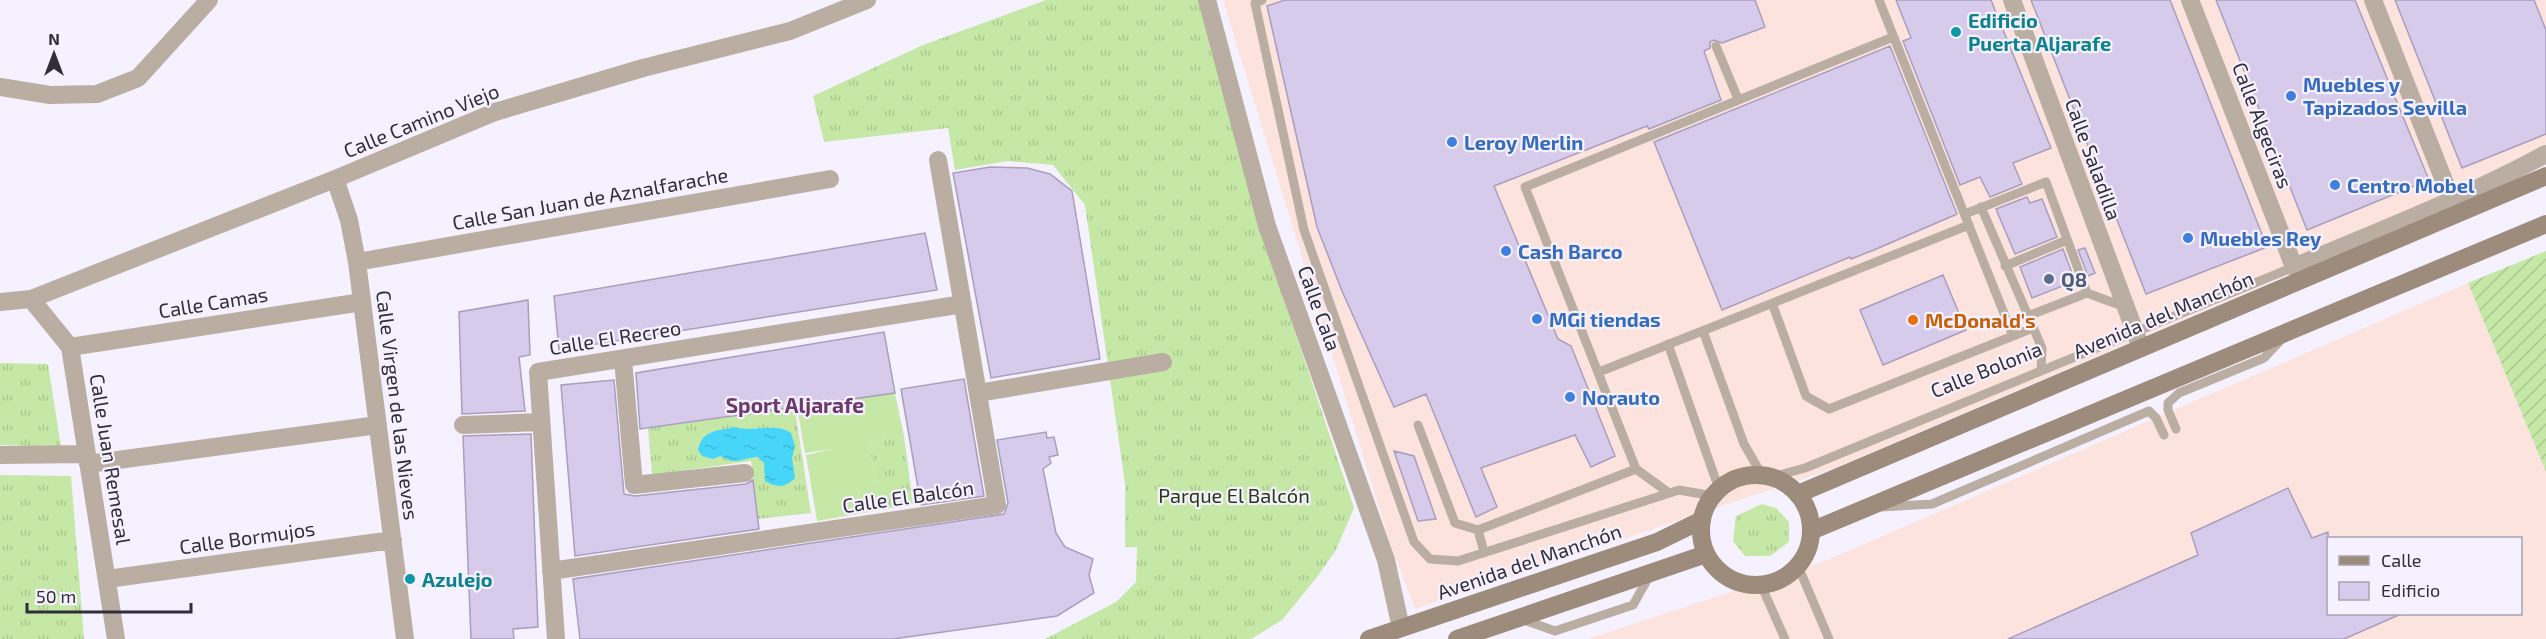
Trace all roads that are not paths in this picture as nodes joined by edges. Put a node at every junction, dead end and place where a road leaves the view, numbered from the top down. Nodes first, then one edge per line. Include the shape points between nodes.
1 (209, 0) edge
2 (867, 0) edge
3 (1207, 0) edge
4 (1262, 0) edge
5 (1879, 0) edge
6 (2012, 0) edge
7 (2190, 0) edge
8 (2373, 0) edge
9 (1893, 37) junction
10 (1716, 46) dead end
11 (0, 87) edge
12 (1738, 99) junction
13 (2546, 154) edge
14 (938, 160) dead end
15 (2546, 176) edge
16 (335, 179) junction
17 (830, 179) dead end
18 (2452, 201) junction
19 (1981, 207) junction
20 (1965, 214) junction
21 (2546, 224) edge
22 (1969, 225) junction
23 (2067, 240) junction
24 (357, 262) junction
25 (2005, 266) junction
26 (2294, 267) junction
27 (2087, 293) junction
28 (31, 300) junction
29 (0, 302) edge
30 (362, 302) junction
31 (1772, 303) junction
32 (963, 304) junction
33 (2125, 307) junction
34 (2028, 316) junction
35 (2033, 328) junction
36 (1703, 331) junction
37 (2290, 331) junction
38 (2013, 336) junction
39 (2138, 340) junction
40 (1668, 344) junction
41 (70, 347) junction
42 (623, 358) junction
43 (1163, 362) dead end
44 (2041, 371) junction
45 (1599, 372) junction
46 (978, 393) junction
47 (541, 422) junction
48 (378, 425) junction
49 (463, 425) dead end
50 (1419, 425) dead end
51 (2176, 429) dead end
52 (2164, 435) dead end
53 (0, 456) edge
54 (87, 459) junction
55 (1636, 469) junction
56 (745, 473) dead end
57 (1767, 476) junction
58 (1716, 492) junction
59 (1669, 493) junction
60 (1798, 494) junction
61 (1867, 509) junction
62 (1702, 520) junction
63 (1478, 530) junction
64 (1811, 531) junction
65 (393, 540) junction
66 (1484, 552) junction
67 (1706, 554) junction
68 (1798, 566) junction
69 (551, 571) junction
70 (107, 579) junction
71 (1761, 585) junction
72 (1401, 628) junction
73 (116, 639) edge
74 (405, 639) edge
75 (556, 639) edge
76 (1369, 639) edge
77 (1457, 639) edge
78 (1785, 639) edge
79 (1829, 639) edge

1 - 11 street via 138,78 98,94 50,95
2 - 16 street, Calle Camino Viejo via 790,31 643,68 495,112
3 - 72 street, Calle Cala via 1268,226 1386,560
4 - 66 lane via 1255,3 1304,230 1414,542 1430,559 1458,561
5 - 9 lane
6 - 33 street, Calle Saladilla
7 - 26 street, Calle Algeciras
8 - 18 street
9 - 12 lane
9 - 20 lane
10 - 12 lane
12 - 45 lane via 1525,188
13 - 18 street, Calle Bolonia
14 - 32 street, Calle El Balcón
15 - 39 main road, Avenida del Manchón
16 - 24 street, Calle Virgen de las Nieves via 349,220
16 - 28 street, Calle Camino Viejo
17 - 24 street, Calle San Juan de Aznalfarache
18 - 26 street, Calle Bolonia
19 - 20 lane
19 - 23 lane via 2046,182
19 - 25 lane
20 - 22 lane
21 - 37 main road
22 - 31 lane
22 - 38 lane
23 - 25 lane
23 - 27 lane
24 - 30 street, Calle Virgen de las Nieves
25 - 34 lane
26 - 39 lane, Calle Bolonia
27 - 33 lane
27 - 34 lane
28 - 29 street, Calle Camino Viejo
28 - 41 street
30 - 41 street, Calle Camas
30 - 48 street, Calle Virgen de las Nieves
31 - 36 lane
31 - 38 lane via 1806,396 1829,409
32 - 42 street, Calle El Recreo
32 - 46 street, Calle El Balcón
33 - 39 street, Calle Saladilla
34 - 35 lane
35 - 38 lane
35 - 44 lane via 2042,348
36 - 40 lane
36 - 57 lane via 1744,444
37 - 51 lane via 2264,358 2179,393 2168,403
37 - 61 main road
39 - 44 lane, Calle Bolonia
39 - 60 main road, Avenida del Manchón
40 - 45 lane
40 - 58 lane
41 - 54 street, Calle Juan Remesal
42 - 47 street, Calle El Recreo via 538,372
42 - 56 street via 634,485
43 - 46 street
44 - 57 lane, Calle Bolonia via 1805,468
45 - 55 lane
46 - 69 street, Calle El Balcón via 997,505
47 - 49 street
47 - 69 street, Calle El Recreo
48 - 54 street
48 - 65 street, Calle Virgen de las Nieves
50 - 63 lane via 1455,523
52 - 61 lane via 2149,411 1932,504
53 - 54 street
54 - 70 street, Calle Juan Remesal
55 - 59 lane
55 - 63 lane
57 - 58 main road via 1739,477
57 - 60 main road
58 - 59 lane
58 - 62 main road
59 - 66 lane
60 - 64 main road via 1806,505
61 - 64 main road
62 - 67 main road
62 - 72 main road, Avenida del Manchón via 1657,542
63 - 66 lane
64 - 68 main road via 1808,550
65 - 70 street, Calle Bormujos
65 - 74 street, Calle Virgen de las Nieves
67 - 71 main road via 1729,578
67 - 77 main road
68 - 71 main road
68 - 79 lane
69 - 75 street, Calle El Recreo
70 - 73 street, Calle Juan Remesal
71 - 78 lane
72 - 76 main road, Avenida del Manchón

